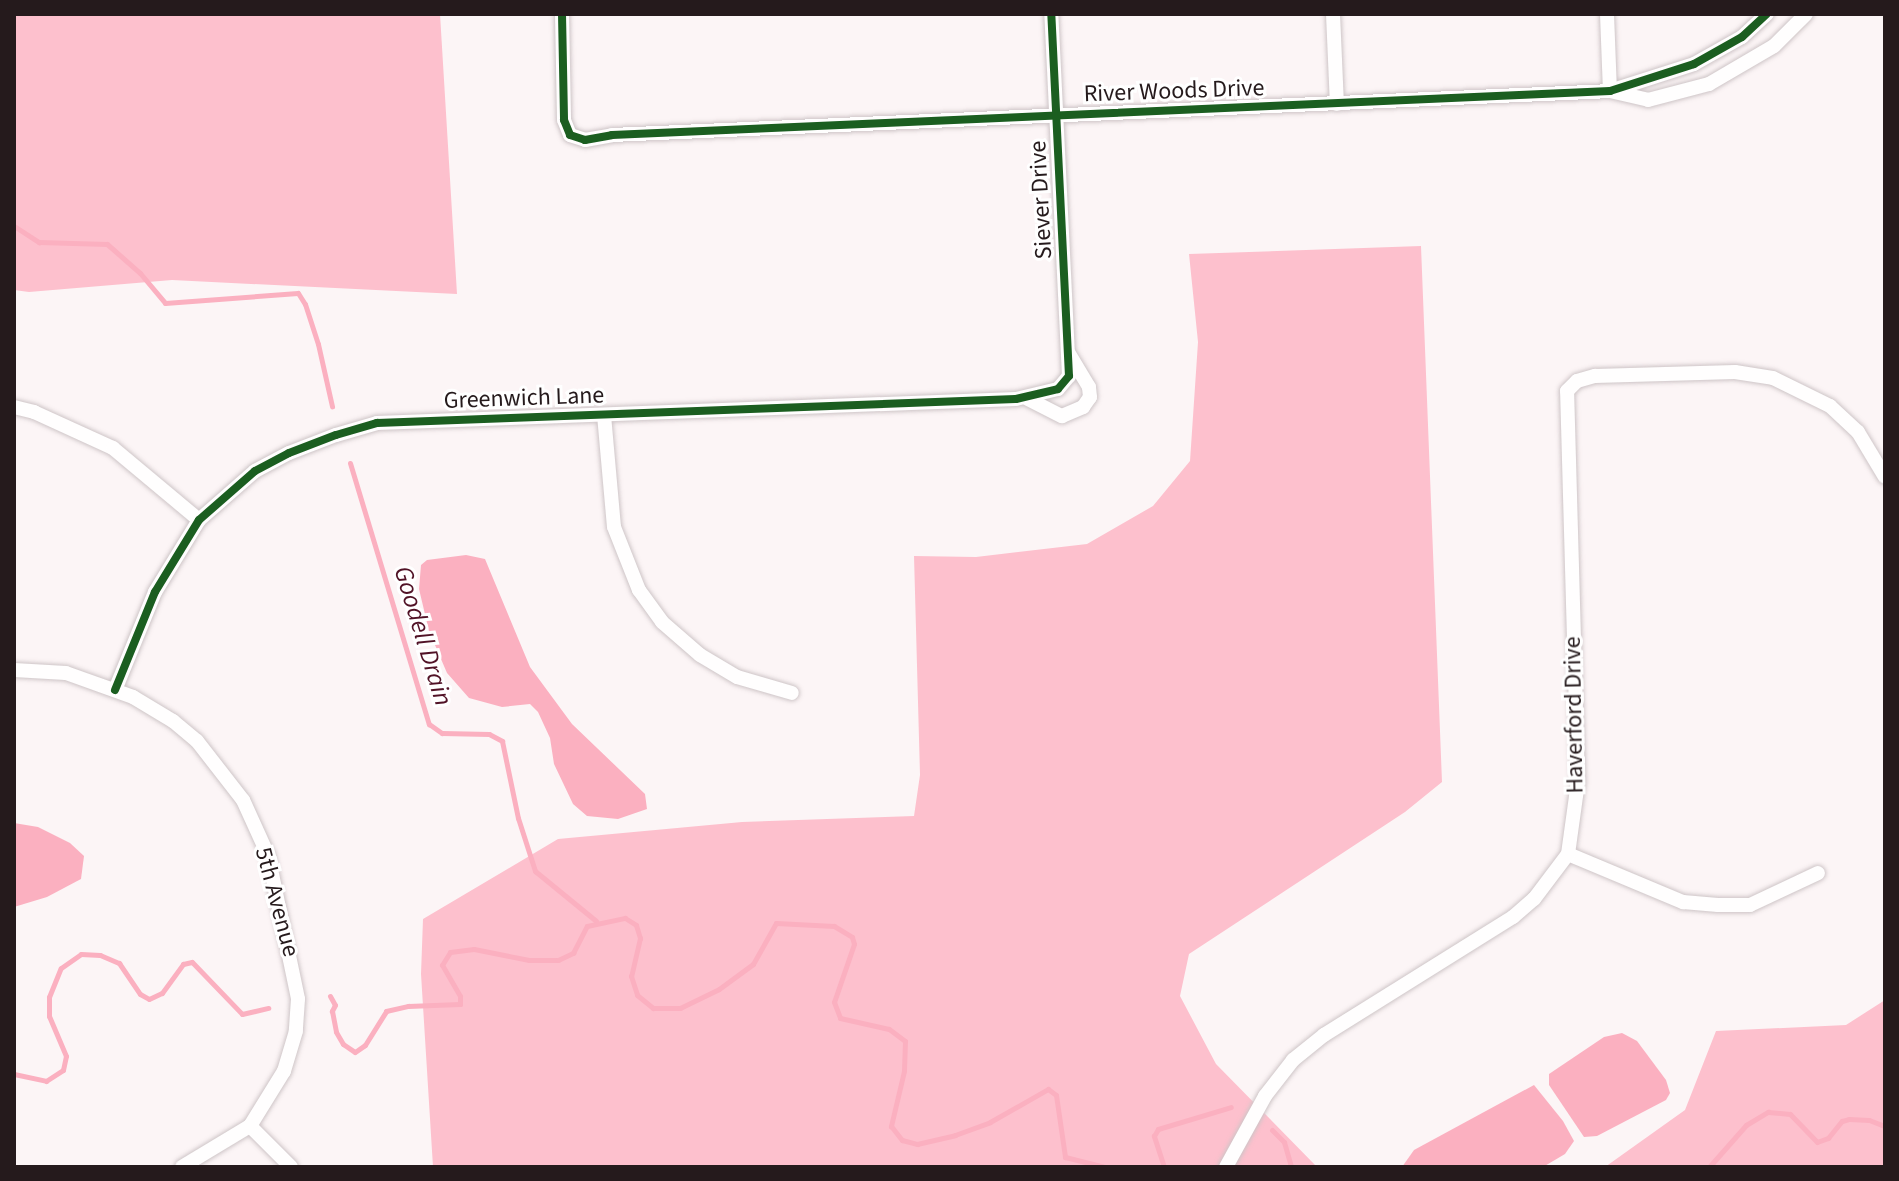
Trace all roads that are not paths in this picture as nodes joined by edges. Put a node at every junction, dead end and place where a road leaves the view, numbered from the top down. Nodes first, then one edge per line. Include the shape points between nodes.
1 (562, 14) edge
2 (1051, 14) edge
3 (1333, 14) edge
4 (1607, 14) edge
5 (1767, 14) edge
6 (1806, 14) edge
7 (1610, 91) junction
8 (1337, 104) junction
9 (1057, 116) junction
10 (1068, 353) junction
11 (1063, 382) joint
12 (1028, 399) junction
13 (14, 407) edge
14 (1083, 407) joint
15 (604, 415) junction
16 (1885, 477) edge
17 (199, 520) junction
18 (14, 670) edge
19 (115, 690) junction
20 (792, 693) dead end
21 (1568, 854) junction
22 (1818, 873) dead end
23 (250, 1126) junction
24 (182, 1167) edge
25 (291, 1167) edge
26 (1226, 1167) edge

1 - 9 street, River Woods Drive via 563,109 566,129 577,139
2 - 9 street, Siever Drive
3 - 8 street
4 - 7 street
5 - 7 street, River Woods Drive via 1742,37 1694,64
6 - 7 street, River Woods Drive via 1774,46 1709,84 1648,100
7 - 8 street, River Woods Drive
8 - 9 street, River Woods Drive
9 - 10 street, Siever Drive
10 - 11 street, Siever Drive via 1069,376
10 - 14 street, Siever Drive via 1089,387
11 - 12 street, Greenwich Lane via 1052,393
12 - 14 street, Greenwich Lane via 1062,416
12 - 15 street, Greenwich Lane
13 - 17 street via 113,448
15 - 17 street, Greenwich Lane via 377,423 255,471
15 - 20 street via 614,527 639,590 662,622 700,655 737,677
16 - 21 street, Haverford Drive via 1858,432 1830,406 1773,378 1735,372 1595,376 1577,381 1567,391 1578,782
17 - 19 street, Greenwich Lane via 155,592
18 - 19 street, 5th Avenue via 66,673
19 - 23 street, 5th Avenue via 173,721 197,741 243,800 268,855 297,981 298,1016 284,1071
21 - 22 street via 1683,902 1718,905 1750,905
21 - 26 street, Haverford Drive via 1513,917 1324,1035 1293,1060 1265,1096
23 - 24 street
23 - 25 street

